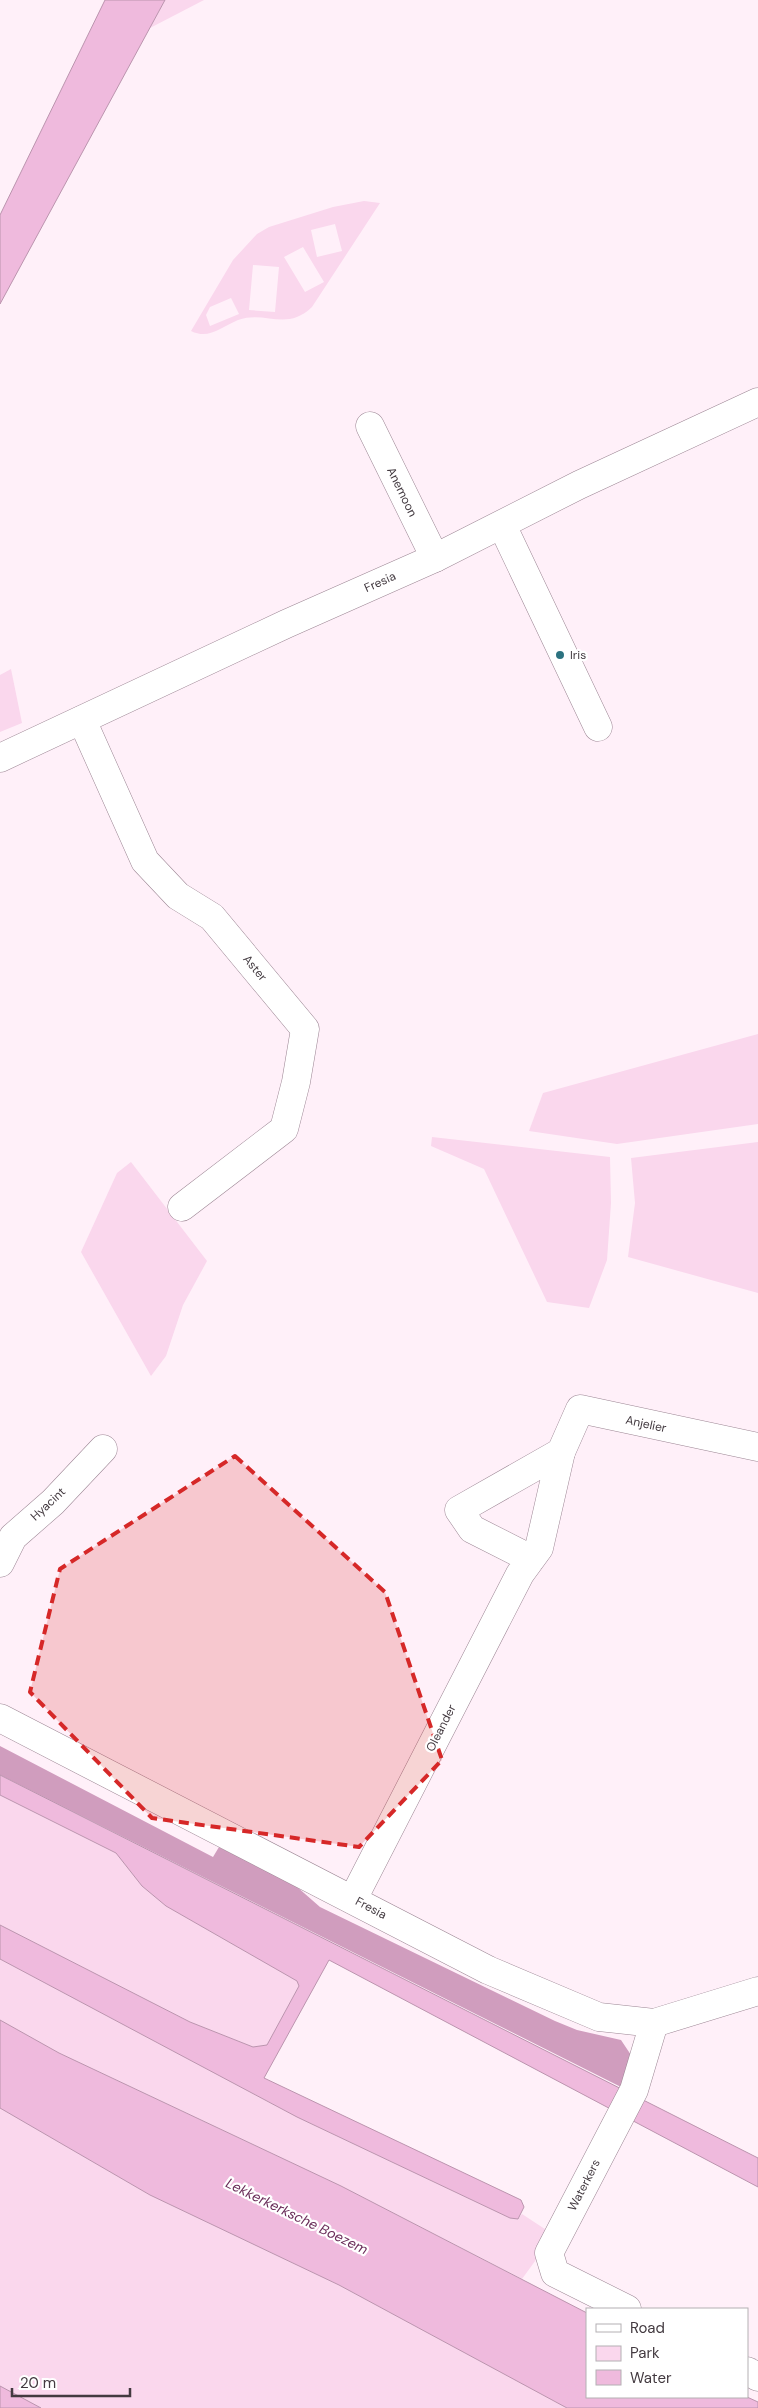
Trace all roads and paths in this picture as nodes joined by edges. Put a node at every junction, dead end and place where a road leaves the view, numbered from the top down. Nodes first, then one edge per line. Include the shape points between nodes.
1 (758, 402) edge
2 (370, 426) dead end
3 (502, 525) junction
4 (435, 558) junction
5 (82, 720) junction
6 (598, 727) dead end
7 (0, 758) edge
8 (182, 1207) dead end
9 (758, 1447) edge
10 (103, 1449) dead end
11 (562, 1452) junction
12 (531, 1559) junction
13 (0, 1563) edge
14 (0, 1718) edge
15 (353, 1899) junction
16 (758, 1991) edge
17 (654, 2022) junction
18 (625, 2308) edge

1 - 3 street, Fresia via 579,485
2 - 4 street, Anemoon
3 - 4 street, Fresia
3 - 6 street
4 - 5 street, Fresia
5 - 7 street, Fresia
5 - 8 street, Aster via 145,862 178,896 212,917 305,1029 284,1129
9 - 11 street, Anjelier via 580,1409
10 - 13 street, Hyacint via 53,1502 13,1537
11 - 12 street, Oleander via 539,1548
11 - 12 street via 459,1510 472,1529
12 - 15 street, Oleander via 520,1574
14 - 15 street, Fresia
15 - 17 street, Fresia via 488,1970 599,2017
16 - 17 street, Fresia
17 - 18 street, Waterkers via 634,2090 549,2253 555,2273

